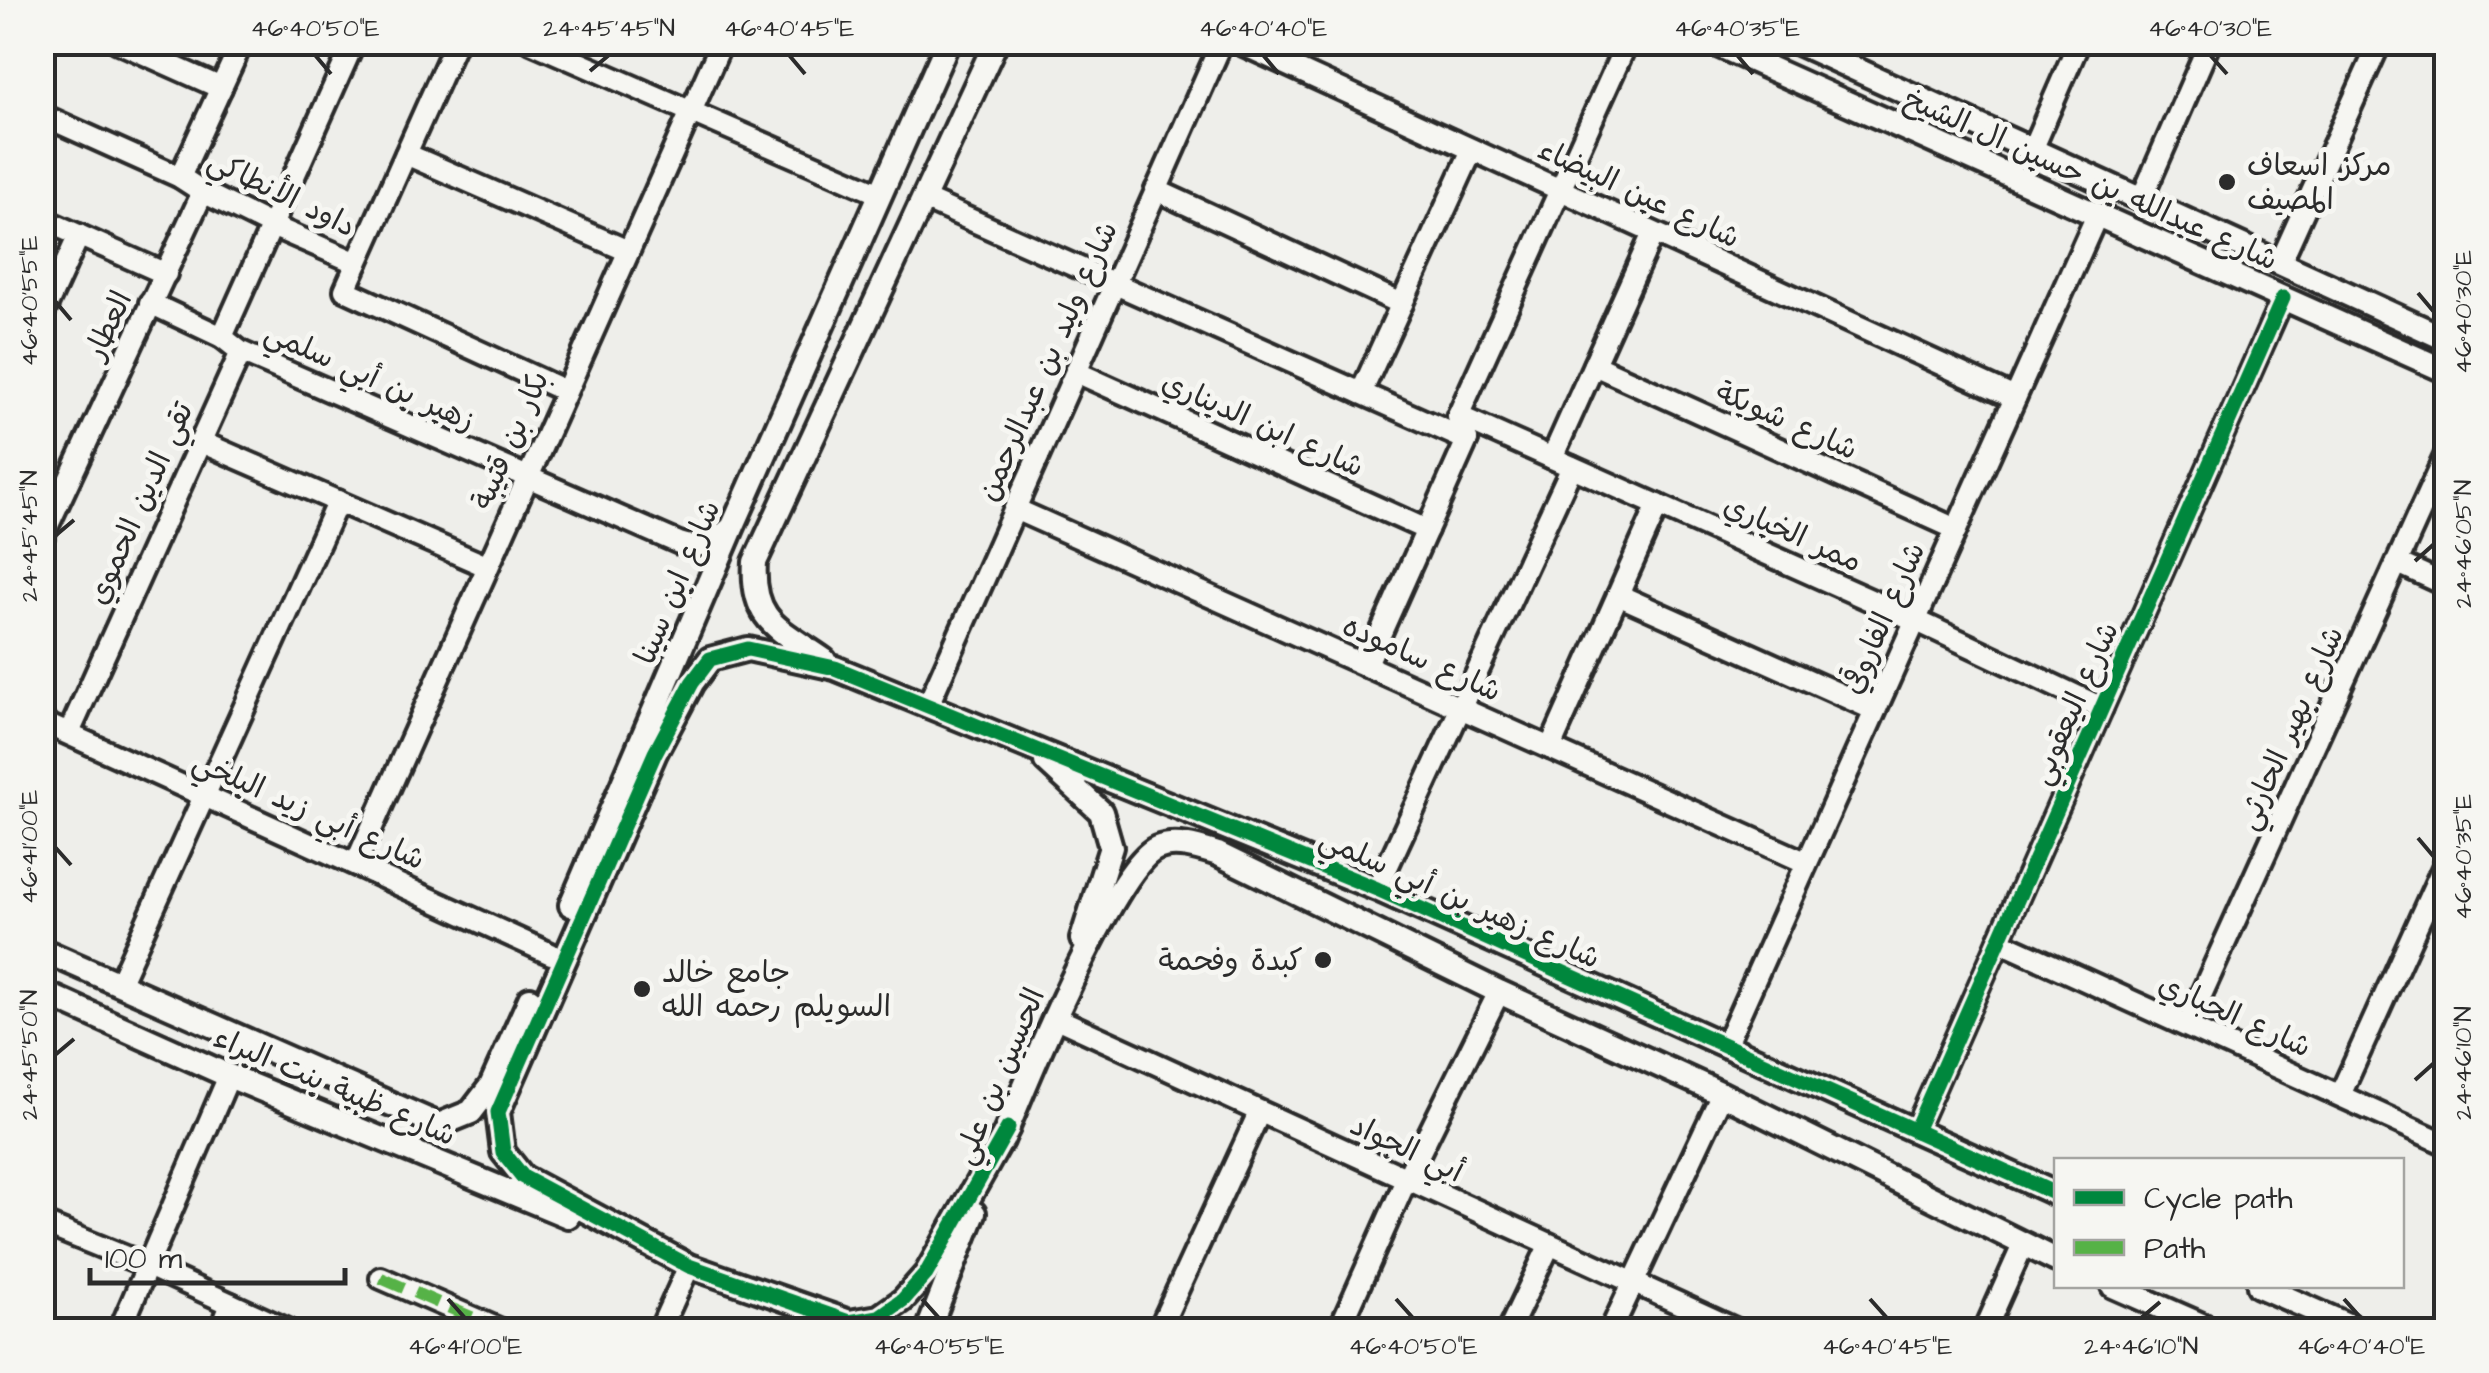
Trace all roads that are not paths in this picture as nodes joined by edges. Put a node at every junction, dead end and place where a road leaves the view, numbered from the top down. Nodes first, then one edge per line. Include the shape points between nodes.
1 (118, 42) edge
2 (242, 42) edge
3 (354, 42) edge
4 (456, 42) edge
5 (532, 42) edge
6 (722, 42) edge
7 (948, 42) edge
8 (996, 42) edge
9 (1222, 42) edge
10 (1238, 42) edge
11 (1628, 42) edge
12 (1712, 42) edge
13 (1796, 42) edge
14 (2079, 42) edge
15 (2210, 42) edge
16 (2380, 42) edge
17 (221, 88) junction
18 (690, 112) junction
19 (42, 114) edge
20 (1472, 150) junction
21 (2032, 150) junction
22 (406, 154) junction
23 (180, 177) junction
24 (1156, 190) junction
25 (1560, 190) junction
26 (203, 192) junction
27 (880, 194) junction
28 (924, 199) junction
29 (2142, 200) junction
30 (2097, 215) junction
31 (42, 219) edge
32 (272, 226) junction
33 (1654, 233) junction
34 (79, 236) junction
35 (628, 252) junction
36 (357, 262) junction
37 (2280, 263) junction
38 (848, 268) junction
39 (166, 274) junction
40 (886, 283) junction
41 (1115, 283) junction
42 (2283, 298) junction
43 (150, 303) junction
44 (1402, 304) junction
45 (42, 316) edge
46 (222, 336) junction
47 (2446, 339) edge
48 (241, 352) junction
49 (1594, 365) junction
50 (2446, 370) edge
51 (1076, 372) junction
52 (566, 391) junction
53 (1361, 393) junction
54 (2015, 398) junction
55 (1458, 416) junction
56 (1467, 440) junction
57 (202, 442) junction
58 (2446, 454) edge
59 (1552, 458) junction
60 (1572, 467) junction
61 (527, 478) junction
62 (338, 501) junction
63 (1658, 505) junction
64 (1015, 509) junction
65 (733, 526) junction
66 (1956, 529) junction
67 (1427, 530) junction
68 (42, 538) edge
69 (2398, 563) junction
70 (486, 566) junction
71 (2446, 585) edge
72 (1618, 595) junction
73 (1915, 620) junction
74 (1366, 666) junction
75 (836, 668) junction
76 (928, 705) junction
77 (1461, 708) junction
78 (2102, 708) junction
79 (1875, 710) junction
80 (42, 722) edge
81 (69, 733) junction
82 (1550, 748) junction
83 (1034, 751) junction
84 (206, 796) junction
85 (1144, 855) joint
86 (1805, 862) junction
87 (2446, 862) edge
88 (356, 863) junction
89 (1378, 889) junction
90 (1998, 941) junction
91 (42, 950) edge
92 (550, 954) junction
93 (119, 984) junction
94 (42, 992) edge
95 (1499, 992) junction
96 (1054, 1018) junction
97 (2187, 1026) junction
98 (1724, 1046) junction
99 (229, 1076) junction
100 (1722, 1094) junction
101 (2340, 1095) junction
102 (1259, 1113) junction
103 (439, 1125) joint
104 (1008, 1128) junction
105 (1915, 1131) junction
106 (2446, 1144) edge
107 (1406, 1180) junction
108 (2054, 1193) edge
109 (48, 1225) edge
110 (2023, 1245) junction
111 (1549, 1246) junction
112 (42, 1249) edge
113 (2054, 1259) edge
114 (148, 1266) junction
115 (689, 1266) junction
116 (380, 1278) dead end
117 (1633, 1284) junction
118 (2118, 1288) edge
119 (2264, 1288) edge
120 (231, 1304) junction
121 (120, 1330) edge
122 (220, 1330) edge
123 (288, 1330) edge
124 (501, 1330) edge
125 (660, 1330) edge
126 (824, 1330) edge
127 (928, 1330) edge
128 (1159, 1330) edge
129 (1339, 1330) edge
130 (1509, 1330) edge
131 (1611, 1330) edge
132 (1737, 1330) edge
133 (1985, 1330) edge
134 (2213, 1330) edge
135 (2359, 1330) edge

1 - 17 street
2 - 17 street
3 - 32 street
4 - 22 street
5 - 18 street
6 - 18 street, بكار بن قتيبة
7 - 27 street, شارع ابن سينا
8 - 28 street
9 - 24 street, شارع وليد بن عبدالرحمن
10 - 20 street, شارع عين البيضاء
11 - 25 street
12 - 30 street, شارع عبدالله بن حسين ال الشيخ
13 - 21 street, شارع عبدالله بن حسين ال الشيخ
14 - 21 street
15 - 29 street
16 - 37 street
17 - 23 street
18 - 27 street
18 - 35 street, بكار بن قتيبة
19 - 23 street, داود الأنطاكي
20 - 25 street, شارع عين البيضاء
20 - 44 street
21 - 29 street, شارع عبدالله بن حسين ال الشيخ
22 - 35 street
22 - 36 street
23 - 26 street, داود الأنطاكي
24 - 41 street, شارع وليد بن عبدالرحمن
24 - 44 street
25 - 33 street, شارع عين البيضاء
25 - 55 street
26 - 32 street, داود الأنطاكي
26 - 39 street, العطار
27 - 38 street, شارع ابن سينا
28 - 40 street
28 - 41 street
29 - 37 street, شارع عبدالله بن حسين ال الشيخ
30 - 42 street, شارع عبدالله بن حسين ال الشيخ
30 - 54 street, شارع الفاروقي
31 - 34 street
32 - 36 street, داود الأنطاكي
32 - 46 street
33 - 49 street
33 - 54 street, شارع عين البيضاء
34 - 39 street
34 - 45 street
35 - 52 street, بكار بن قتيبة
36 - 52 street, داود الأنطاكي via 345,290
37 - 47 street, شارع عبدالله بن حسين ال الشيخ
38 - 40 street
38 - 65 street, شارع ابن سينا
39 - 43 street, العطار
40 - 75 street via 754,562 753,590 764,615
41 - 51 street, شارع وليد بن عبدالرحمن
41 - 53 street
42 - 50 street, شارع عبدالله بن حسين ال الشيخ
42 - 78 street, شارع اليعقوبي
43 - 46 street, زهير بن أبي سلمي
43 - 68 street, العطار
44 - 53 street
46 - 48 street, زهير بن أبي سلمي
48 - 57 street, تقي الدين الحموي
48 - 61 street, زهير بن أبي سلمي
49 - 59 street
49 - 66 street, شارع شويكة
51 - 64 street, شارع وليد بن عبدالرحمن
51 - 67 street, شارع ابن الديناري
52 - 61 street, بكار بن قتيبة
53 - 56 street
54 - 66 street, شارع الفاروقي
55 - 56 street
55 - 59 street, ممر الخياري
56 - 67 street
57 - 62 street
57 - 81 street, تقي الدين الحموي
58 - 69 street, شارع بهير الحارثي
59 - 60 street, ممر الخياري
60 - 63 street, ممر الخياري
60 - 77 street
61 - 65 street, زهير بن أبي سلمي via 690,547 710,544
61 - 70 street, بكار بن قتيبة
62 - 70 street
62 - 84 street
63 - 72 street
63 - 73 street, ممر الخياري
64 - 74 street, شارع ساموده
64 - 76 street, شارع وليد بن عبدالرحمن
65 - 92 street, شارع ابن سينا
66 - 73 street, شارع الفاروقي
67 - 74 street
69 - 71 street
69 - 97 street, شارع بهير الحارثي
70 - 88 street, بكار بن قتيبة
72 - 79 street
72 - 82 street
73 - 78 street, ممر الخياري
73 - 79 street, شارع الفاروقي
74 - 77 street, شارع ساموده
75 - 76 street, شارع زهير بن أبي سلمي
75 - 115 street via 748,649 710,659 655,754 498,1112 503,1152 523,1177
76 - 83 street, شارع زهير بن أبي سلمي
77 - 82 street, شارع ساموده
77 - 89 street
78 - 90 street, شارع اليعقوبي
79 - 86 street, شارع الفاروقي
80 - 81 street, شارع أبي زيد البلخي
81 - 84 street, شارع أبي زيد البلخي
82 - 86 street, شارع ساموده
83 - 89 street, شارع زهير بن أبي سلمي
83 - 96 street via 1101,812 1111,847
84 - 88 street, شارع أبي زيد البلخي
84 - 93 street
85 - 95 street, شارع زهير بن أبي سلمي via 1187,845 1218,854
85 - 96 street, الحسين بن علي
86 - 98 street, شارع الفاروقي
87 - 101 street
88 - 92 street, شارع أبي زيد البلخي
89 - 98 street, شارع زهير بن أبي سلمي
90 - 97 street, شارع الحباري
90 - 105 street, شارع اليعقوبي
91 - 93 street, شارع ظبية بنت البراء
92 - 103 street, شارع ابن سينا via 491,1086 470,1112
93 - 103 street, شارع ظبية بنت البراء
94 - 99 street, شارع ظبية بنت البراء
95 - 100 street, شارع زهير بن أبي سلمي
95 - 107 street
96 - 102 street, أبي الجواد
96 - 104 street, الحسين بن علي
97 - 101 street, شارع الحباري
98 - 105 street, شارع زهير بن أبي سلمي
99 - 114 street
99 - 115 street, شارع ظبية بنت البراء
100 - 110 street, شارع زهير بن أبي سلمي
100 - 117 street
101 - 106 street, شارع الحباري
102 - 107 street, أبي الجواد
102 - 128 street
104 - 115 street via 926,1274 879,1317 849,1322
104 - 127 street, الحسين بن علي
105 - 108 street, شارع زهير بن أبي سلمي
107 - 111 street, أبي الجواد
107 - 129 street
109 - 112 street
109 - 114 street
110 - 113 street, شارع زهير بن أبي سلمي
110 - 133 street
111 - 117 street, أبي الجواد
111 - 130 street
114 - 120 street
114 - 121 street
115 - 125 street
115 - 126 street, شارع ظبية بنت البراء
116 - 124 street
117 - 131 street
117 - 132 street, أبي الجواد
118 - 134 street
119 - 135 street
120 - 122 street
120 - 123 street

